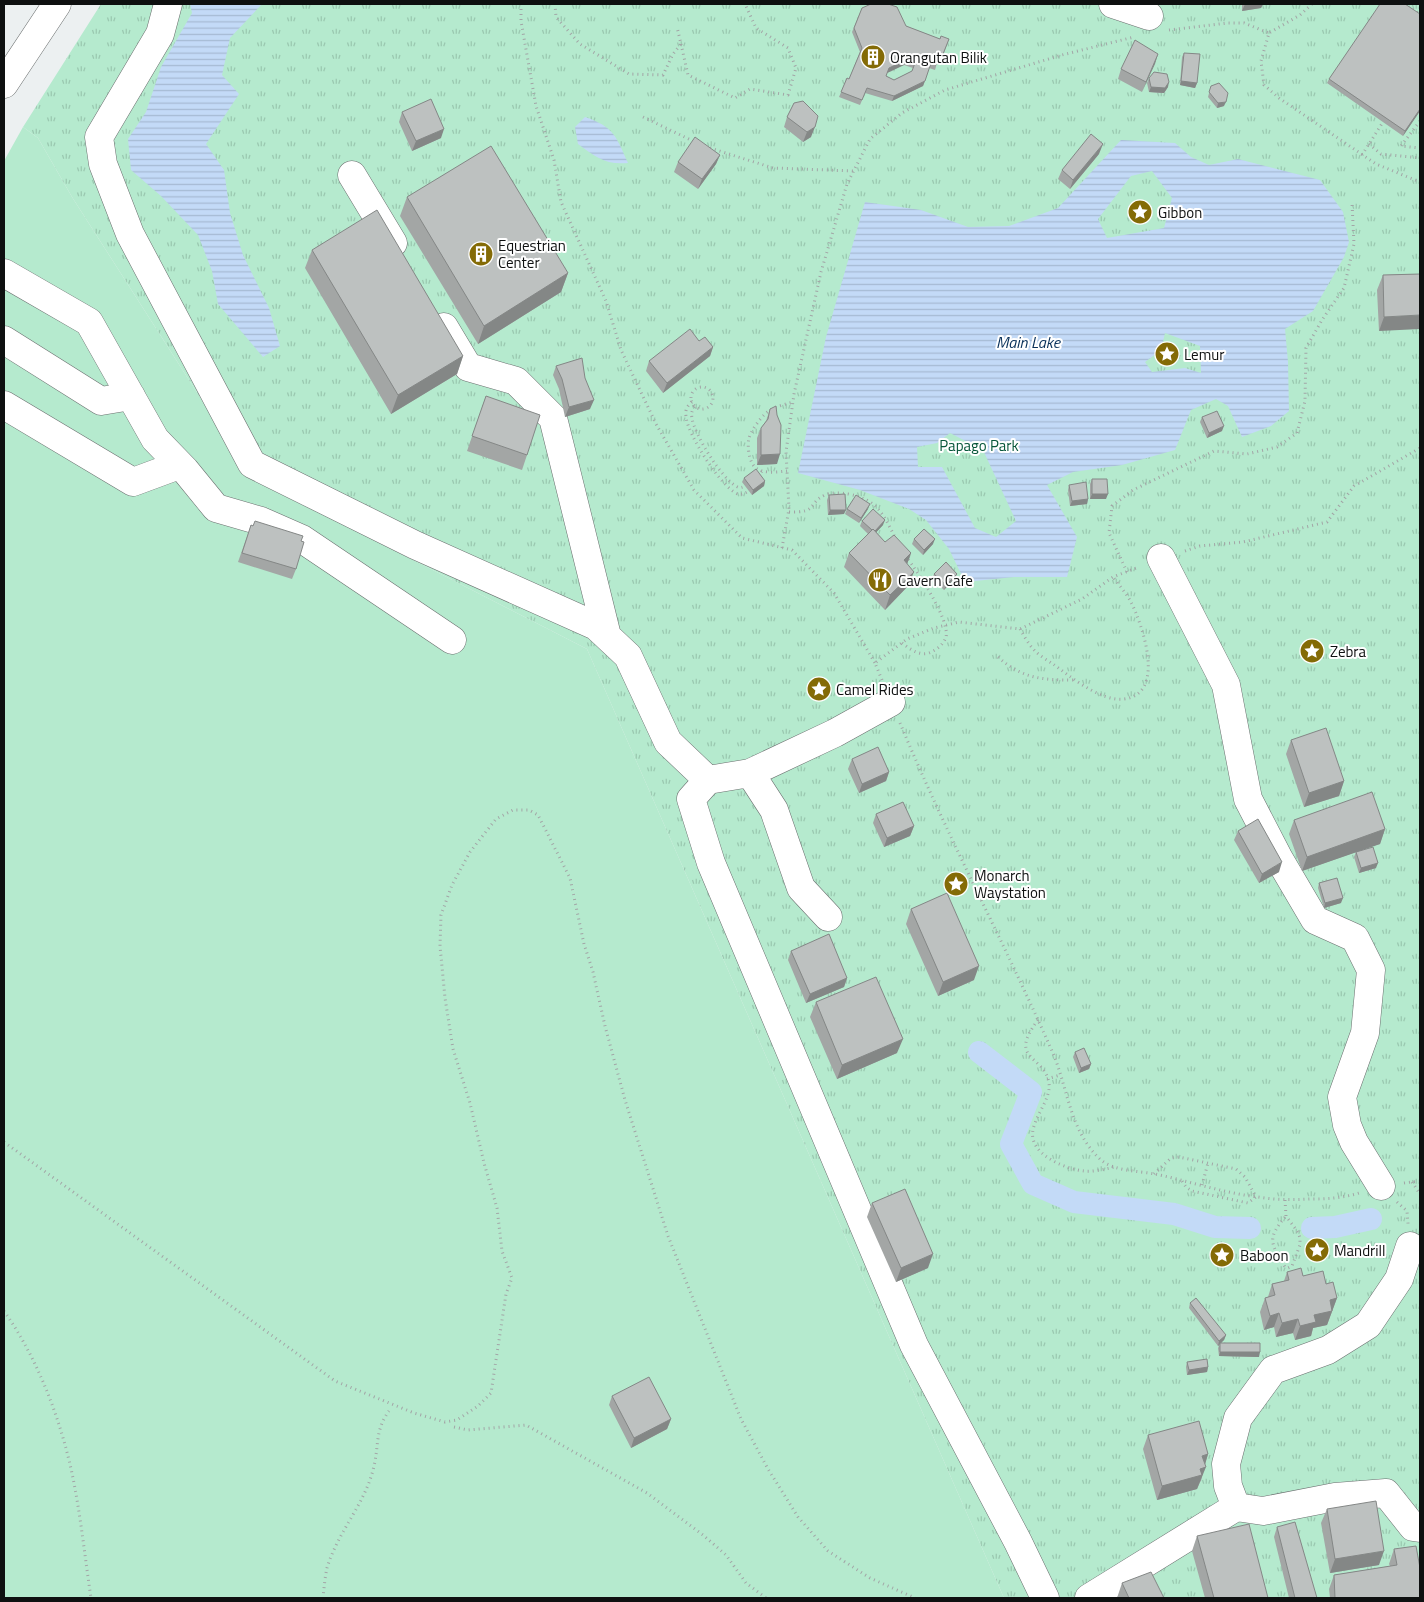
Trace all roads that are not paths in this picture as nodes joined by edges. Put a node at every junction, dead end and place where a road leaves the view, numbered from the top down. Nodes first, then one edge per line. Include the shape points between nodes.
1 (57, 4) edge
2 (168, 4) edge
3 (1113, 4) edge
4 (1150, 27) road end
5 (4, 84) edge
6 (352, 175) dead end
7 (408, 267) edge
8 (4, 273) edge
9 (433, 308) edge
10 (4, 340) edge
11 (131, 396) junction
12 (4, 405) edge
13 (179, 465) junction
14 (1161, 558) road end
15 (607, 636) junction
16 (452, 640) dead end
17 (892, 702) road end
18 (750, 773) junction
19 (708, 780) junction
20 (828, 917) dead end
21 (1381, 1186) road end
22 (1410, 1246) road end
23 (1236, 1507) junction
24 (1420, 1528) edge
25 (1044, 1598) edge
26 (1089, 1598) edge

1 - 5 main road
2 - 15 main road via 160,34 98,137 103,164 130,234 252,464 416,545 596,626
3 - 4 main road
6 - 7 main road
8 - 11 main road via 89,322
9 - 15 main road via 468,367 516,381 553,418
10 - 11 main road via 101,402
11 - 13 main road via 155,439
12 - 13 main road via 133,482
13 - 16 main road via 216,508 261,521 302,539
14 - 21 main road via 1226,686 1248,799 1278,858 1315,920 1354,938 1371,970 1365,1033 1342,1097 1354,1142
15 - 19 main road via 628,656 668,742
17 - 18 main road
18 - 19 main road
18 - 20 main road via 774,810 800,888
19 - 25 main road via 691,799 710,863 914,1345
22 - 23 main road via 1399,1279 1368,1325 1328,1350 1273,1370 1238,1418 1226,1464 1228,1486
23 - 24 main road via 1263,1511 1336,1497 1386,1493 1413,1527
23 - 26 main road

